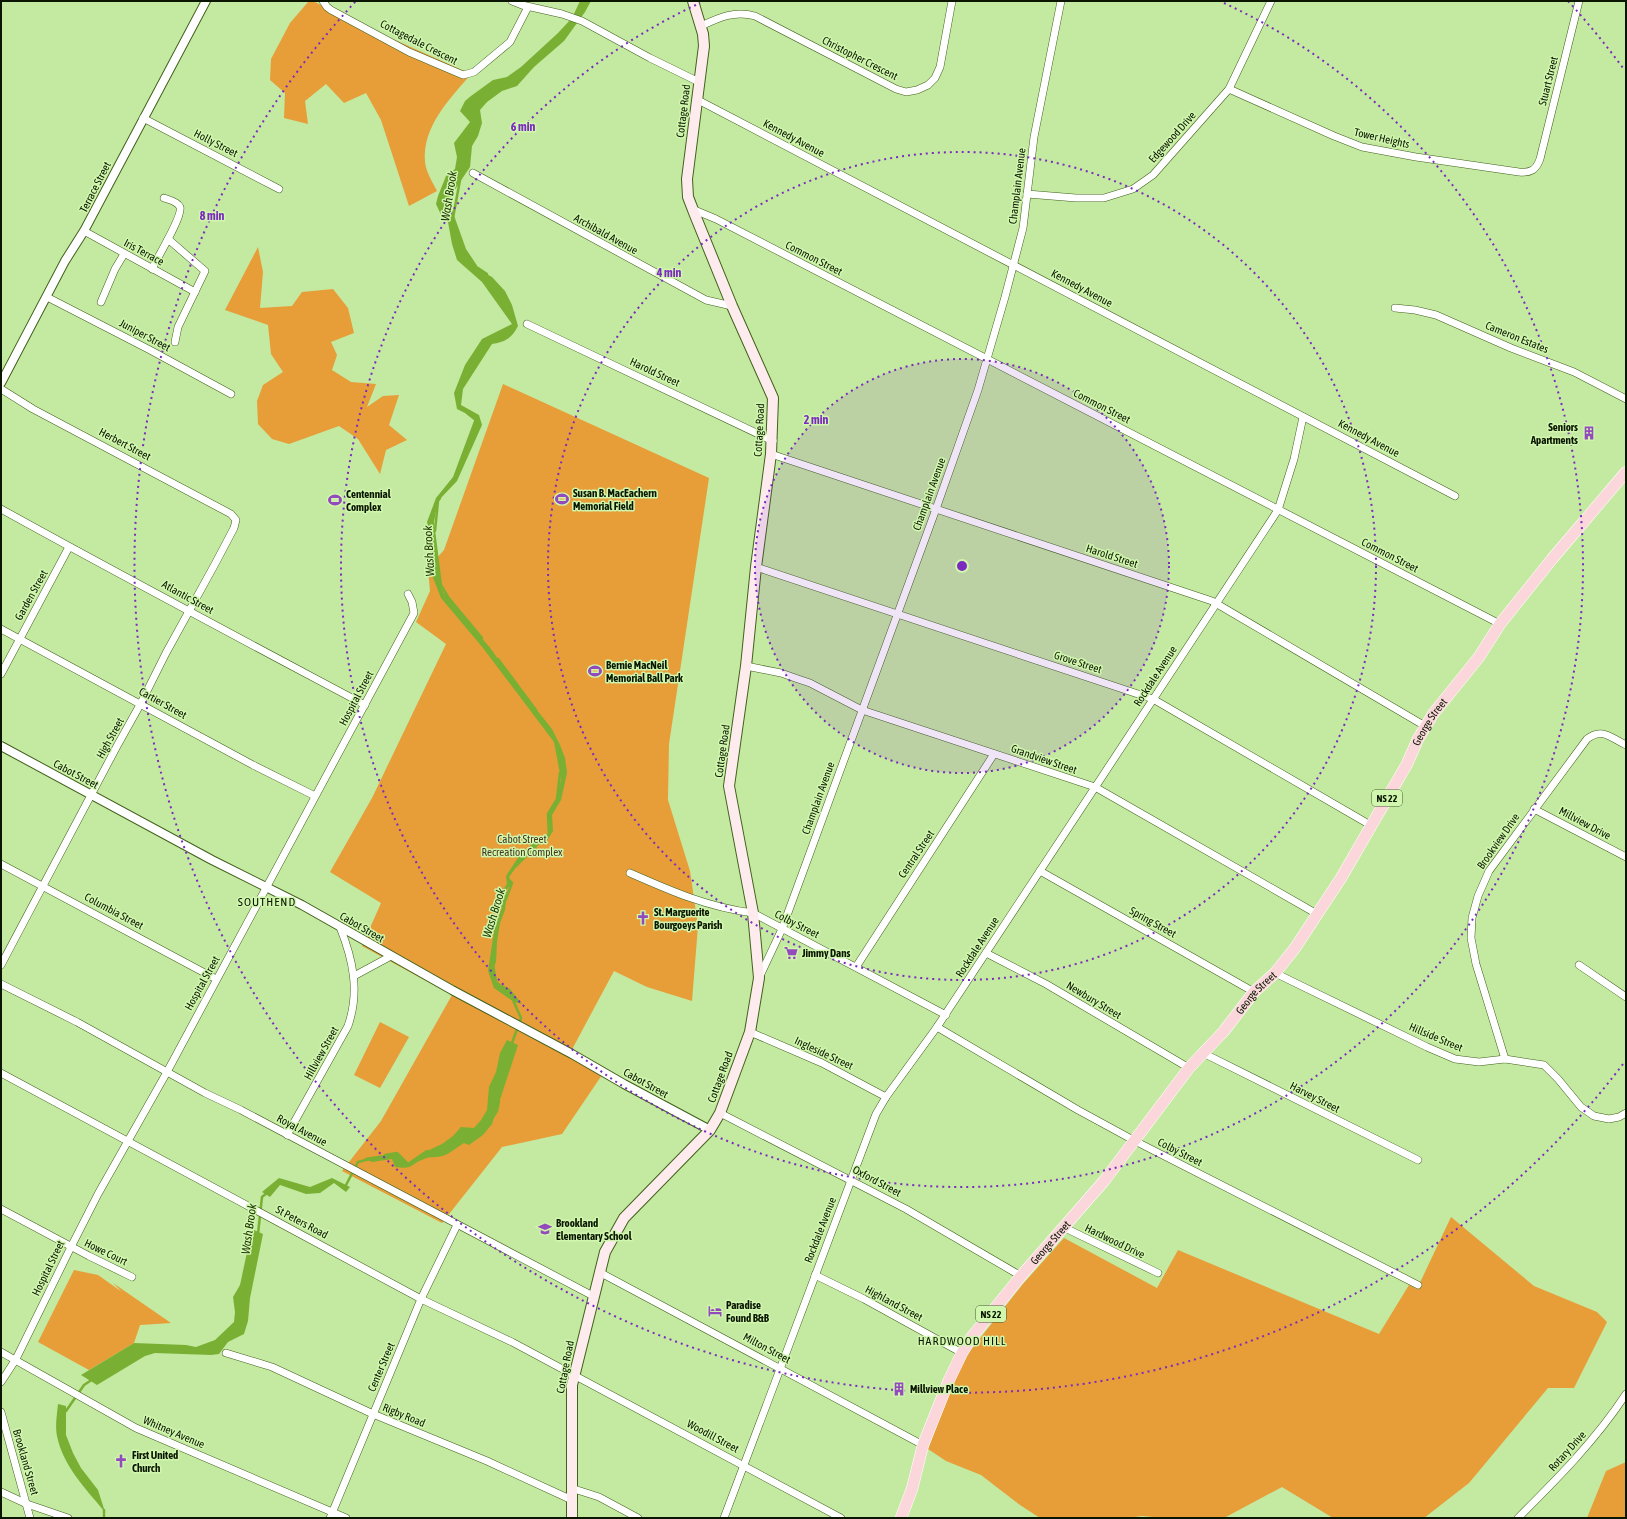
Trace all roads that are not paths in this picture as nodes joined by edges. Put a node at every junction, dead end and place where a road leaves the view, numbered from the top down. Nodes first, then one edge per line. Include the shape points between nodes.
1 (206, 1) edge
2 (324, 1) edge
3 (512, 1) edge
4 (693, 1) edge
5 (952, 1) edge
6 (1060, 1) edge
7 (1271, 1) edge
8 (1579, 1) edge
9 (528, 7) junction
10 (701, 26) junction
11 (699, 82) junction
12 (1229, 89) junction
13 (698, 100) junction
14 (143, 118) junction
15 (1537, 166) joint
16 (473, 173) dead end
17 (279, 189) dead end
18 (1027, 194) junction
19 (164, 198) dead end
20 (692, 209) junction
21 (84, 231) junction
22 (168, 239) junction
23 (124, 254) junction
24 (1014, 265) junction
25 (152, 269) junction
26 (195, 292) junction
27 (47, 297) junction
28 (101, 302) dead end
29 (732, 306) junction
30 (1396, 308) dead end
31 (527, 324) dead end
32 (175, 342) dead end
33 (987, 359) junction
34 (1, 383) edge
35 (1, 389) edge
36 (231, 394) dead end
37 (1626, 399) edge
38 (1303, 416) junction
39 (773, 440) junction
40 (771, 454) junction
41 (1626, 472) edge
42 (1455, 496) dead end
43 (1, 509) edge
44 (936, 509) junction
45 (1278, 510) junction
46 (236, 521) joint
47 (69, 547) junction
48 (756, 567) junction
49 (408, 594) dead end
50 (1217, 603) junction
51 (191, 611) junction
52 (897, 614) junction
53 (1500, 624) junction
54 (1, 628) edge
55 (19, 638) junction
56 (746, 666) junction
57 (1, 674) edge
58 (1154, 699) junction
59 (141, 703) junction
60 (365, 704) junction
61 (862, 710) junction
62 (1425, 726) junction
63 (1626, 745) edge
64 (1, 746) edge
65 (994, 754) junction
66 (1095, 788) junction
67 (92, 795) junction
68 (315, 796) junction
69 (1534, 809) junction
70 (1372, 826) junction
71 (1626, 857) edge
72 (1, 864) edge
73 (1040, 871) junction
74 (630, 873) dead end
75 (44, 886) junction
76 (266, 888) junction
77 (753, 913) junction
78 (1316, 914) junction
79 (340, 927) junction
80 (782, 929) junction
81 (986, 952) junction
82 (391, 956) junction
83 (1, 965) edge
84 (1579, 965) dead end
85 (856, 967) junction
86 (1275, 973) junction
87 (354, 976) junction
88 (759, 978) junction
89 (216, 979) junction
90 (1, 984) edge
91 (1254, 992) junction
92 (1626, 997) edge
93 (946, 1014) junction
94 (937, 1028) junction
95 (750, 1032) junction
96 (1203, 1053) junction
97 (1505, 1060) junction
98 (1189, 1068) junction
99 (167, 1072) junction
100 (1, 1073) edge
101 (886, 1097) junction
102 (720, 1113) junction
103 (1626, 1113) edge
104 (710, 1130) junction
105 (287, 1135) junction
106 (128, 1141) junction
107 (1135, 1141) junction
108 (1418, 1160) dead end
109 (851, 1179) junction
110 (1, 1209) edge
111 (457, 1226) junction
112 (1063, 1228) junction
113 (71, 1247) junction
114 (599, 1272) junction
115 (1158, 1273) dead end
116 (815, 1275) junction
117 (1021, 1276) junction
118 (132, 1277) dead end
119 (1418, 1285) dead end
120 (593, 1296) junction
121 (422, 1299) junction
122 (1, 1352) edge
123 (226, 1353) dead end
124 (962, 1353) junction
125 (16, 1359) junction
126 (780, 1368) junction
127 (573, 1374) junction
128 (1, 1382) edge
129 (1626, 1394) edge
130 (1, 1412) edge
131 (373, 1414) junction
132 (923, 1445) junction
133 (744, 1466) junction
134 (571, 1488) junction
135 (1, 1492) edge
136 (572, 1500) junction
137 (27, 1504) junction
138 (331, 1515) edge
139 (30, 1518) edge
140 (68, 1518) edge
141 (346, 1518) edge
142 (572, 1518) edge
143 (638, 1518) edge
144 (724, 1518) edge
145 (841, 1518) edge
146 (901, 1518) edge
147 (1518, 1518) edge

1 - 14 street, Terrace Street
2 - 9 street, Cottagedale Crescent via 331,10 410,52 463,75 474,72 510,42
3 - 9 street
4 - 10 main road, Cottage Road
5 - 10 street, Christopher Crescent via 937,74 925,87 912,91 896,89 754,16 729,14
6 - 18 street, Champlain Avenue via 1034,137
7 - 12 street, Edgewood Drive
8 - 15 street, Stuart Street
9 - 11 street via 582,21
10 - 11 main road, Cottage Road via 704,46
11 - 13 main road, Cottage Road
12 - 15 street, Tower Heights via 1362,147 1523,172 1531,172
12 - 18 street, Edgewood Drive via 1152,175 1133,189 1099,198
13 - 20 main road, Cottage Road via 687,178 688,197
13 - 24 street, Kennedy Avenue
14 - 17 street, Holly Street
14 - 21 street, Terrace Street
16 - 29 street, Archibald Avenue via 706,300
18 - 24 street, Champlain Avenue via 1023,228
19 - 22 street via 177,204 180,210
20 - 29 main road, Cottage Road
20 - 33 street, Common Street
21 - 23 street, Iris Terrace
21 - 27 street, Terrace Street
22 - 25 street
22 - 26 street via 205,271
23 - 25 street, Iris Terrace
23 - 28 street
24 - 33 street, Champlain Avenue
24 - 38 street, Kennedy Avenue
25 - 26 street, Iris Terrace
26 - 32 street via 178,326
27 - 34 street, Terrace Street
27 - 36 street, Juniper Street
29 - 39 main road, Cottage Road via 773,398
30 - 37 street, Cameron Estates via 1436,315 1574,372
31 - 39 street, Harold Street
33 - 44 street, Champlain Avenue
33 - 45 street, Common Street
35 - 46 street, Herbert Street via 231,514 236,517
38 - 42 street, Kennedy Avenue
38 - 45 street, Rockdale Avenue via 1294,458
39 - 40 main road, Cottage Road
40 - 44 street, Harold Street
40 - 48 main road, Cottage Road
41 - 53 main road, George Street / NS 22
43 - 47 street, Atlantic Street
44 - 50 street, Harold Street
44 - 52 street, Champlain Avenue
45 - 50 street, Rockdale Avenue
45 - 53 street, Common Street
46 - 51 street, High Street
47 - 51 street, Atlantic Street
47 - 55 street, Garden Street
48 - 52 street, Grove Street
48 - 56 main road, Cottage Road
49 - 60 street, Hospital Street via 414,613
50 - 58 street, Rockdale Avenue
50 - 62 street, Harold Street
51 - 59 street, High Street
51 - 60 street, Atlantic Street
52 - 58 street, Grove Street
52 - 61 street, Champlain Avenue
53 - 62 main road, George Street / NS 22 via 1479,657
54 - 55 street, Cartier Street
55 - 57 street, Garden Street
55 - 59 street, Cartier Street
56 - 61 street, Grandview Street via 781,673 810,683
56 - 77 main road, Cottage Road via 729,786
58 - 66 street, Rockdale Avenue
58 - 70 street, Grove Street
59 - 67 street, High Street
59 - 68 street, Cartier Street
60 - 68 street, Hospital Street
61 - 65 street, Grandview Street
61 - 80 street, Champlain Avenue
62 - 70 main road, George Street / NS 22
63 - 69 street, Brookview Drive via 1603,733 1592,736
64 - 67 street, Cabot Street
65 - 66 street, Grandview Street
65 - 85 street, Central Street
66 - 73 street, Rockdale Avenue
66 - 78 street, Grandview Street
67 - 75 street, High Street
67 - 76 street, Cabot Street
68 - 76 street, Hospital Street
69 - 71 street, Millview Drive
69 - 97 street, Brookview Drive via 1489,871 1472,918 1471,938 1476,964
70 - 78 main road, George Street / NS 22
72 - 75 street, Columbia Street
73 - 81 street, Rockdale Avenue
73 - 91 street, Spring Street
74 - 77 street, Colby Street via 712,906
75 - 83 street, High Street
75 - 89 street, Columbia Street
76 - 79 street, Cabot Street
76 - 89 street, Hospital Street
77 - 80 street, Colby Street
77 - 88 main road, Cottage Road
78 - 86 main road, George Street / NS 22 via 1295,948
79 - 82 street, Cabot Street
79 - 87 street, Hillview Street via 347,944
80 - 85 street, Colby Street
80 - 88 street, Champlain Avenue
81 - 93 street, Rockdale Avenue
81 - 98 street, Newbury Street
82 - 87 street
82 - 104 street, Cabot Street
84 - 92 street
85 - 93 street, Colby Street
86 - 91 main road, George Street / NS 22
86 - 97 street, Hillside Street via 1450,1057 1473,1062
87 - 105 street, Hillview Street via 354,1001 348,1026
88 - 95 main road, Cottage Road
89 - 99 street, Hospital Street
90 - 99 street, Royal Avenue via 77,1022
91 - 96 main road, George Street / NS 22
93 - 94 street, Rockdale Avenue
94 - 101 street, Rockdale Avenue
94 - 107 street, Colby Street
95 - 101 street, Ingleside Street via 822,1063
95 - 102 main road, Cottage Road
96 - 98 main road, George Street / NS 22
96 - 108 street, Harvey Street
97 - 103 street, Hillside Street via 1536,1063 1548,1067 1581,1107 1594,1116 1609,1119
98 - 107 main road, George Street / NS 22
99 - 105 street, Royal Avenue
99 - 106 street, Hospital Street
100 - 106 street, St Peters Road
101 - 109 street, Rockdale Avenue via 876,1114
102 - 104 main road, Cottage Road
102 - 109 street, Oxford Street
104 - 114 main road, Cottage Road via 624,1218 605,1252
105 - 111 street, Royal Avenue
106 - 113 street, Hospital Street
106 - 121 street, St Peters Road
107 - 112 main road, George Street / NS 22
107 - 119 street, Colby Street
109 - 116 street, Rockdale Avenue
109 - 117 street, Oxford Street
110 - 113 street, Howe Court
111 - 120 street, Royal Avenue
111 - 121 street, Center Street
112 - 115 street, Hardwood Drive
112 - 117 main road, George Street / NS 22
113 - 118 street, Howe Court
113 - 125 street, Hospital Street
114 - 120 main road, Cottage Road
114 - 126 street, Milton Street
116 - 124 street, Highland Street
116 - 126 street, Rockdale Avenue
117 - 124 main road, George Street / NS 22
120 - 127 main road, Cottage Road
121 - 127 street, St Peters Road
121 - 131 street, Center Street
122 - 125 street, Whitney Avenue
123 - 131 street, Rigby Road via 272,1367
124 - 132 main road, George Street / NS 22
125 - 128 street, Hospital Street
125 - 138 street, Whitney Avenue via 136,1428
126 - 132 street, Milton Street
126 - 133 street, Rockdale Avenue
127 - 133 street, Woodill Street
127 - 134 main road, Cottage Road
129 - 147 street, Rotary Drive via 1585,1448
130 - 137 street, Brookland Street
131 - 136 street, Rigby Road via 487,1461
131 - 138 street, Center Street
132 - 146 main road, George Street / NS 22 via 912,1489
133 - 144 street, Rockdale Avenue
133 - 145 street, Woodill Street
134 - 136 main road, Cottage Road
134 - 143 street via 599,1497
135 - 137 street
136 - 142 main road, Cottage Road
137 - 139 street, Brookland Street
137 - 140 street
138 - 141 street, Whitney Avenue

